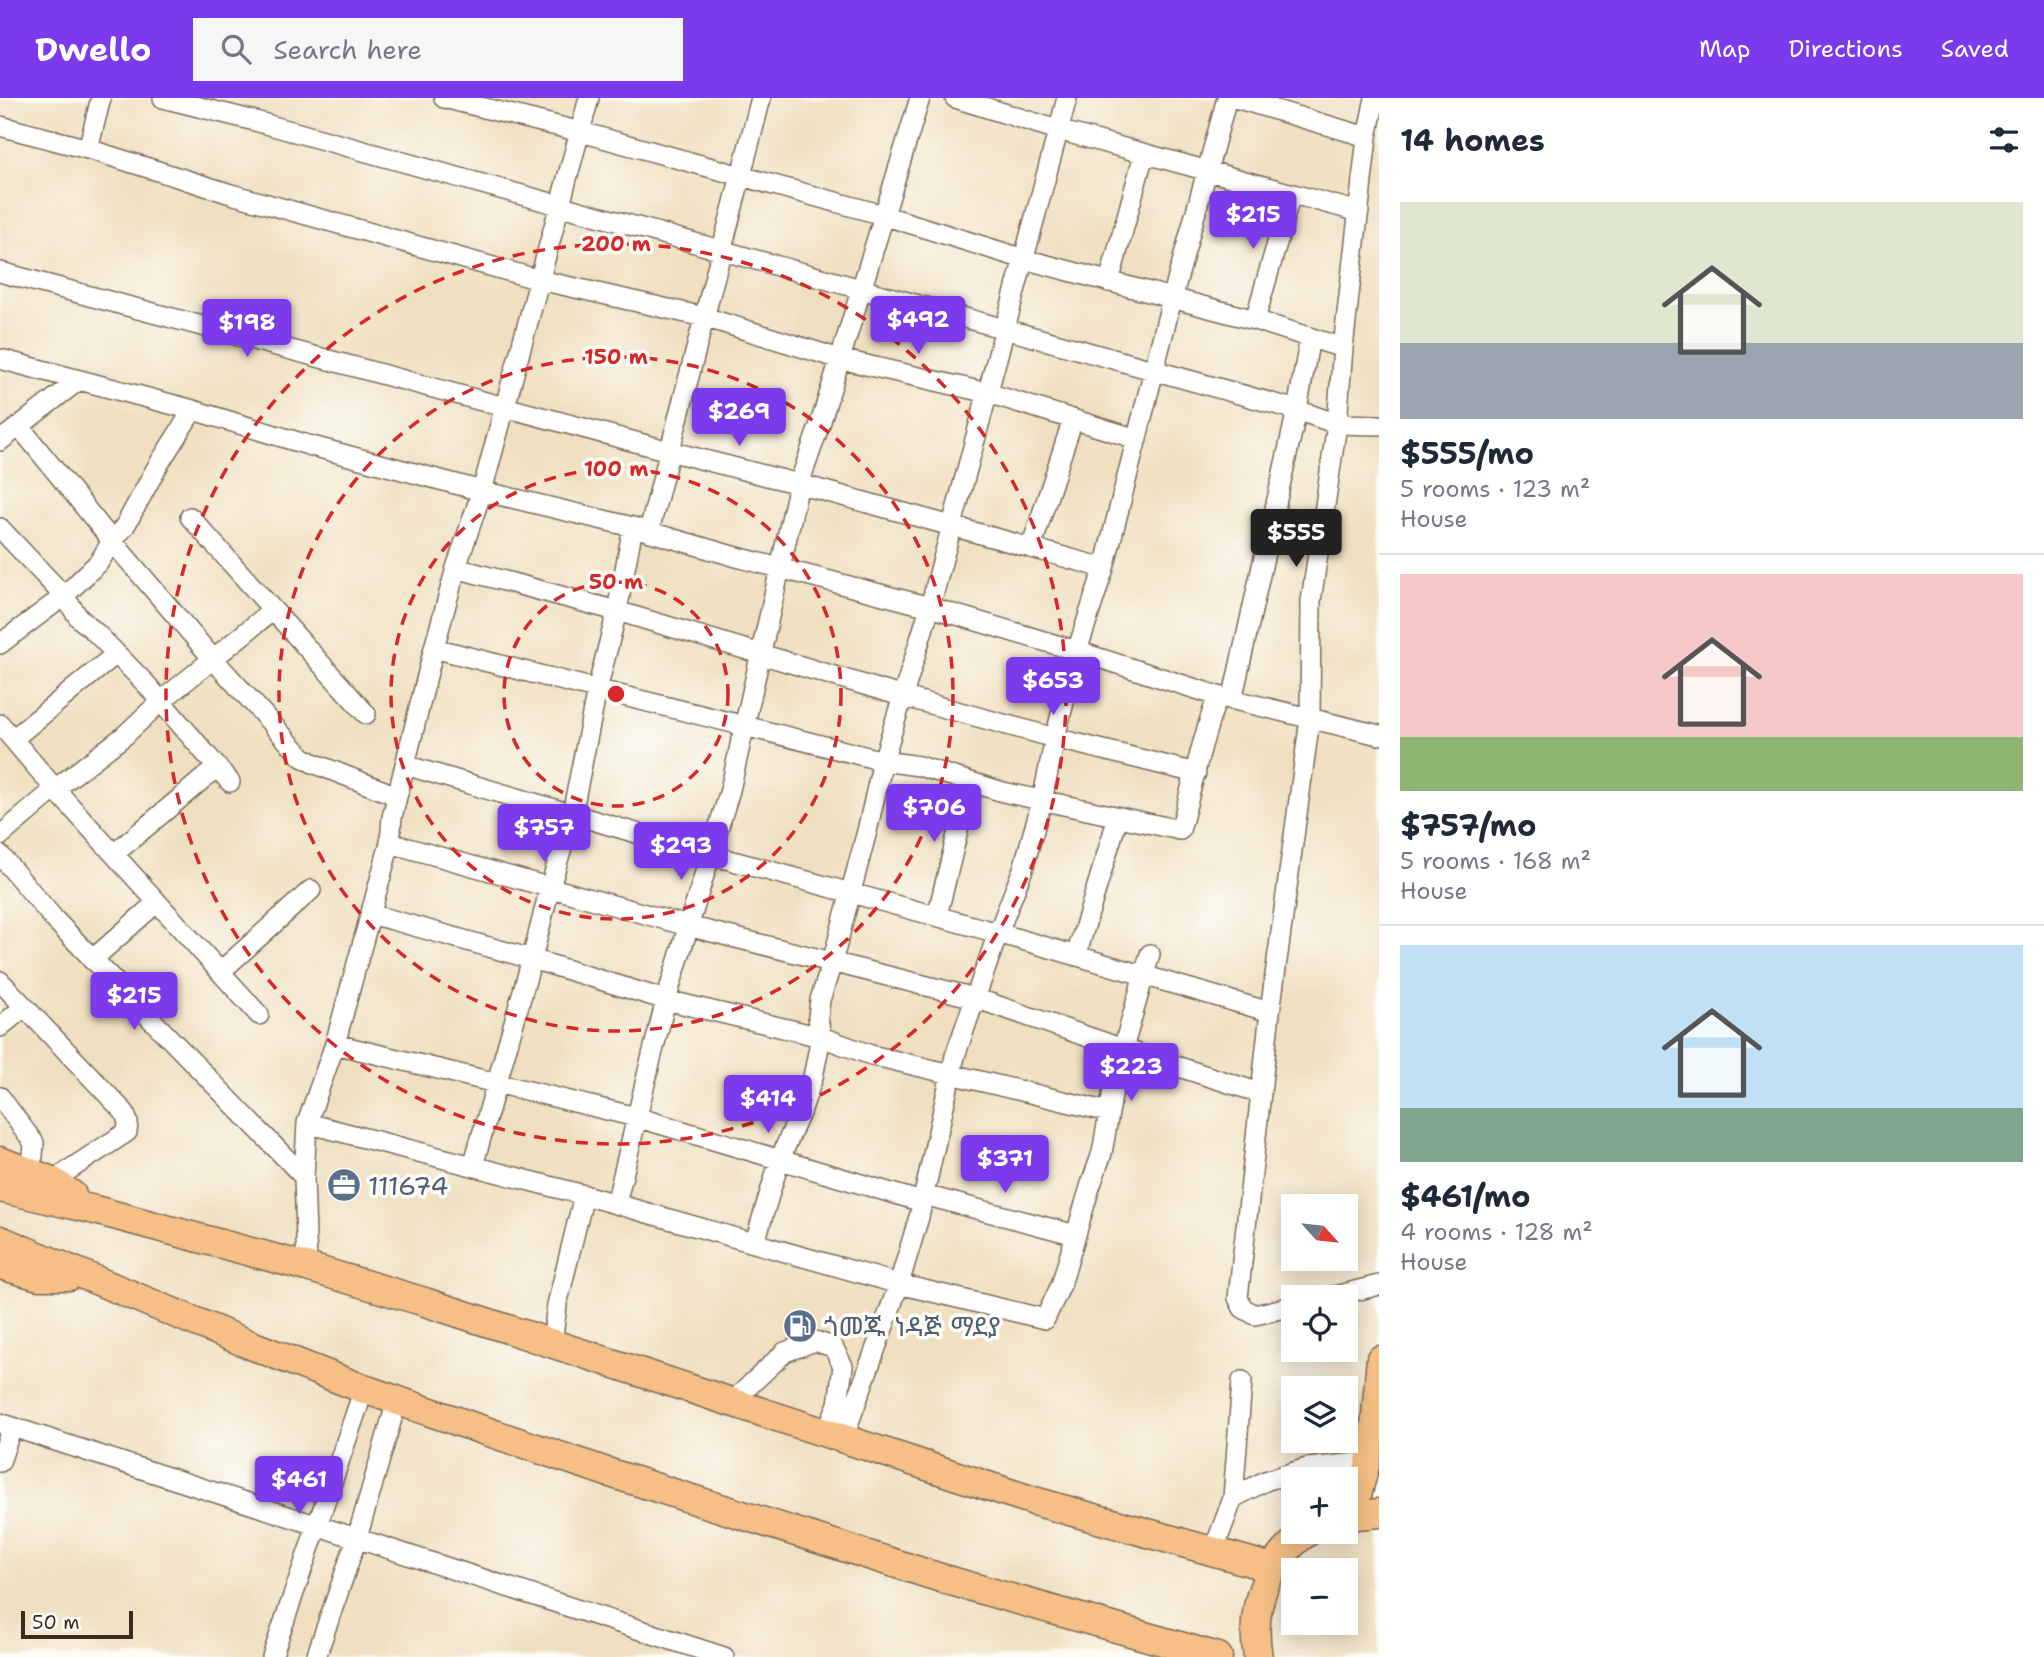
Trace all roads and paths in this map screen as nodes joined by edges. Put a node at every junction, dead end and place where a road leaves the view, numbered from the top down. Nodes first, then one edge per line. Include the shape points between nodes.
1 (101, 98) edge
2 (163, 98) edge
3 (444, 98) edge
4 (589, 98) edge
5 (761, 98) edge
6 (920, 98) edge
7 (955, 98) edge
8 (1067, 98) edge
9 (1227, 98) edge
10 (1235, 98) edge
11 (1375, 98) edge
12 (0, 126) edge
13 (1058, 130) junction
14 (581, 132) junction
15 (1367, 137) junction
16 (88, 149) junction
17 (1144, 154) junction
18 (1207, 172) junction
19 (740, 175) junction
20 (1291, 194) junction
21 (558, 207) junction
22 (1359, 212) junction
23 (883, 215) junction
24 (722, 250) junction
25 (1024, 259) junction
26 (0, 272) edge
27 (540, 280) junction
28 (1109, 282) junction
29 (862, 289) junction
30 (1172, 299) junction
31 (704, 317) junction
32 (1255, 320) junction
33 (1004, 331) junction
34 (1310, 337) junction
35 (1343, 348) junction
36 (0, 359) edge
37 (840, 359) junction
38 (1154, 371) junction
39 (79, 380) junction
40 (988, 393) junction
41 (505, 407) junction
42 (193, 410) junction
43 (1297, 410) junction
44 (1073, 419) junction
45 (1337, 424) junction
46 (1379, 425) edge
47 (19, 426) junction
48 (1137, 439) junction
49 (0, 441) edge
50 (670, 451) junction
51 (799, 484) junction
52 (482, 491) junction
53 (190, 517) dead end
54 (952, 525) junction
55 (641, 529) junction
56 (3, 536) edge
57 (112, 541) junction
58 (1031, 548) junction
59 (456, 568) junction
60 (779, 568) junction
61 (1104, 568) junction
62 (64, 596) junction
63 (930, 607) junction
64 (273, 610) junction
65 (617, 611) junction
66 (0, 644) edge
67 (434, 648) junction
68 (1077, 651) junction
69 (116, 654) junction
70 (761, 655) junction
71 (213, 659) junction
72 (597, 690) junction
73 (901, 696) junction
74 (1225, 698) junction
75 (161, 701) junction
76 (366, 714) dead end
77 (1310, 719) junction
78 (0, 724) edge
79 (745, 725) junction
80 (1379, 735) edge
81 (1055, 738) junction
82 (13, 739) junction
83 (883, 761) junction
84 (405, 765) junction
85 (1196, 773) junction
86 (970, 782) junction
87 (55, 789) junction
88 (397, 796) junction
89 (1042, 801) junction
90 (572, 814) junction
91 (1118, 817) junction
92 (0, 836) edge
93 (390, 843) junction
94 (0, 855) edge
95 (114, 855) junction
96 (711, 855) junction
97 (550, 887) junction
98 (311, 890) dead end
99 (850, 892) junction
100 (156, 903) junction
101 (371, 914) junction
102 (937, 916) junction
103 (688, 926) junction
104 (998, 933) junction
105 (1150, 954) dead end
106 (1076, 956) junction
107 (93, 960) junction
108 (532, 960) junction
109 (832, 963) junction
110 (220, 972) junction
111 (1144, 976) junction
112 (0, 981) edge
113 (975, 998) junction
114 (666, 1000) junction
115 (23, 1008) junction
116 (1270, 1012) junction
117 (259, 1015) dead end
118 (0, 1027) edge
119 (821, 1037) junction
120 (335, 1044) junction
121 (1123, 1049) junction
122 (951, 1074) junction
123 (497, 1083) junction
124 (1260, 1093) junction
125 (0, 1097) edge
126 (1109, 1112) junction
127 (636, 1117) junction
128 (307, 1123) junction
129 (780, 1159) junction
130 (0, 1161) edge
131 (473, 1166) junction
132 (39, 1176) junction
133 (304, 1177) junction
134 (0, 1188) edge
135 (584, 1195) junction
136 (923, 1199) junction
137 (616, 1204) junction
138 (95, 1210) junction
139 (1076, 1235) junction
140 (0, 1240) edge
141 (755, 1242) junction
142 (0, 1265) edge
143 (307, 1268) junction
144 (90, 1276) junction
145 (899, 1284) junction
146 (1379, 1285) edge
147 (1358, 1290) edge
148 (1281, 1309) edge
149 (552, 1344) junction
150 (1379, 1358) edge
151 (1242, 1381) dead end
152 (364, 1389) junction
153 (397, 1401) junction
154 (732, 1402) junction
155 (6, 1425) edge
156 (835, 1436) junction
157 (0, 1462) edge
158 (1368, 1462) junction
159 (1341, 1467) edge
160 (1281, 1478) edge
161 (1233, 1498) junction
162 (1360, 1514) edge
163 (317, 1527) junction
164 (357, 1538) junction
165 (1293, 1544) edge
166 (1213, 1552) junction
167 (1272, 1568) junction
168 (272, 1657) edge
169 (316, 1657) edge
170 (724, 1657) edge
171 (1217, 1657) edge
172 (1258, 1657) edge

1 - 16 street
2 - 21 street
3 - 14 street
4 - 14 street
5 - 19 street
6 - 23 street
7 - 13 street
8 - 13 street
9 - 18 street
10 - 15 street
11 - 15 street
12 - 16 street
13 - 17 street
13 - 25 street
14 - 19 street
14 - 21 street
15 - 22 street
16 - 27 street
17 - 18 street
17 - 28 street
18 - 20 street
18 - 30 street
19 - 23 street
19 - 24 street
20 - 22 street
20 - 32 street
21 - 24 street
21 - 27 street
22 - 35 street
23 - 25 street
23 - 29 street
24 - 29 street
24 - 31 street
25 - 28 street
25 - 33 street
26 - 41 street
27 - 31 street
27 - 41 street
28 - 30 street
29 - 33 street
29 - 37 street
30 - 32 street
30 - 38 street
31 - 37 street
31 - 50 street
32 - 34 street
33 - 38 street
33 - 40 street
34 - 35 street
34 - 43 street
35 - 45 street
36 - 39 street
37 - 40 street
37 - 51 street
38 - 43 street
38 - 48 street
39 - 42 street
39 - 47 street
40 - 44 street
40 - 54 street
41 - 50 street
41 - 52 street
42 - 52 street
42 - 57 street
43 - 45 street
43 - 74 street
44 - 48 street
44 - 58 street
45 - 46 street
45 - 77 street via 1311,601
47 - 49 street
47 - 57 street
48 - 61 street
50 - 51 street
50 - 55 street
51 - 54 street
51 - 60 street
52 - 55 street
52 - 59 street
53 - 64 street
54 - 58 street
54 - 63 street
55 - 60 street
55 - 65 street
56 - 62 street
57 - 62 street via 99,562
57 - 71 street
58 - 61 street
59 - 65 street
59 - 67 street
60 - 63 street
60 - 70 street
61 - 68 street
62 - 66 street
62 - 69 street via 79,618
63 - 68 street
63 - 73 street
64 - 71 street
64 - 76 street
65 - 70 street
65 - 72 street
67 - 72 street
67 - 84 street
68 - 74 street
68 - 81 street
69 - 75 street
69 - 82 street
70 - 73 street
70 - 79 street
71 - 75 street
71 - 88 street via 302,757
72 - 79 street
72 - 90 street
73 - 81 street
73 - 83 street
74 - 77 street
74 - 85 street via 1206,727
75 - 87 street
75 - 95 street via 223,774
77 - 80 street
77 - 116 street
78 - 82 street
79 - 83 street
79 - 96 street
81 - 85 street
81 - 89 street
82 - 87 street
83 - 86 street via 919,766
83 - 99 street
84 - 88 street
84 - 90 street
85 - 91 street via 1180,830
86 - 89 street
86 - 102 street
87 - 92 street
87 - 95 street
88 - 93 street
89 - 91 street
89 - 104 street
90 - 96 street
90 - 97 street
91 - 106 street
93 - 97 street
93 - 101 street
94 - 107 street
95 - 100 street
96 - 99 street
96 - 103 street
97 - 103 street
97 - 108 street
98 - 110 street
99 - 102 street
99 - 109 street
100 - 107 street
100 - 110 street
101 - 108 street
101 - 120 street
102 - 104 street
103 - 109 street
103 - 114 street
104 - 106 street
104 - 113 street
105 - 111 street
106 - 111 street
107 - 133 street
108 - 114 street
108 - 123 street
109 - 113 street
109 - 119 street via 820,1000
110 - 117 street
111 - 116 street
111 - 121 street
112 - 115 street
113 - 121 street
113 - 122 street
114 - 119 street
114 - 127 street
115 - 118 street
115 - 132 street via 125,1113 128,1123 127,1132
116 - 124 street
119 - 122 street via 871,1055
119 - 129 street via 809,1087
120 - 123 street
120 - 128 street
121 - 124 street
121 - 126 street
122 - 126 street
122 - 136 street
123 - 127 street
123 - 131 street
124 - 148 street via 1238,1298 1243,1308 1255,1315
125 - 132 street via 34,1143
126 - 139 street via 1102,1153
127 - 129 street
127 - 137 street
128 - 131 street
128 - 133 street
129 - 136 street
129 - 141 street
130 - 132 highway
131 - 135 street
132 - 138 highway
133 - 143 street
134 - 138 highway
135 - 137 street
135 - 149 street via 556,1305
136 - 139 street
136 - 145 street
137 - 141 street
138 - 143 highway
139 - 145 street via 1045,1319
140 - 144 highway
141 - 145 street
142 - 144 highway via 39,1276
143 - 149 highway
144 - 152 highway
145 - 156 street
146 - 147 street
149 - 154 highway
150 - 158 main road
151 - 161 street
152 - 153 highway
152 - 163 street
153 - 164 street
153 - 171 highway via 944,1579
154 - 156 highway
154 - 156 street via 785,1352 815,1341 834,1346 843,1366
155 - 157 street
155 - 163 street
156 - 166 highway via 1034,1501
158 - 159 street
158 - 162 main road
160 - 161 street
161 - 166 street
163 - 164 street
163 - 168 street
164 - 169 street
164 - 170 street
165 - 167 highway
166 - 167 highway
167 - 172 highway via 1257,1604

